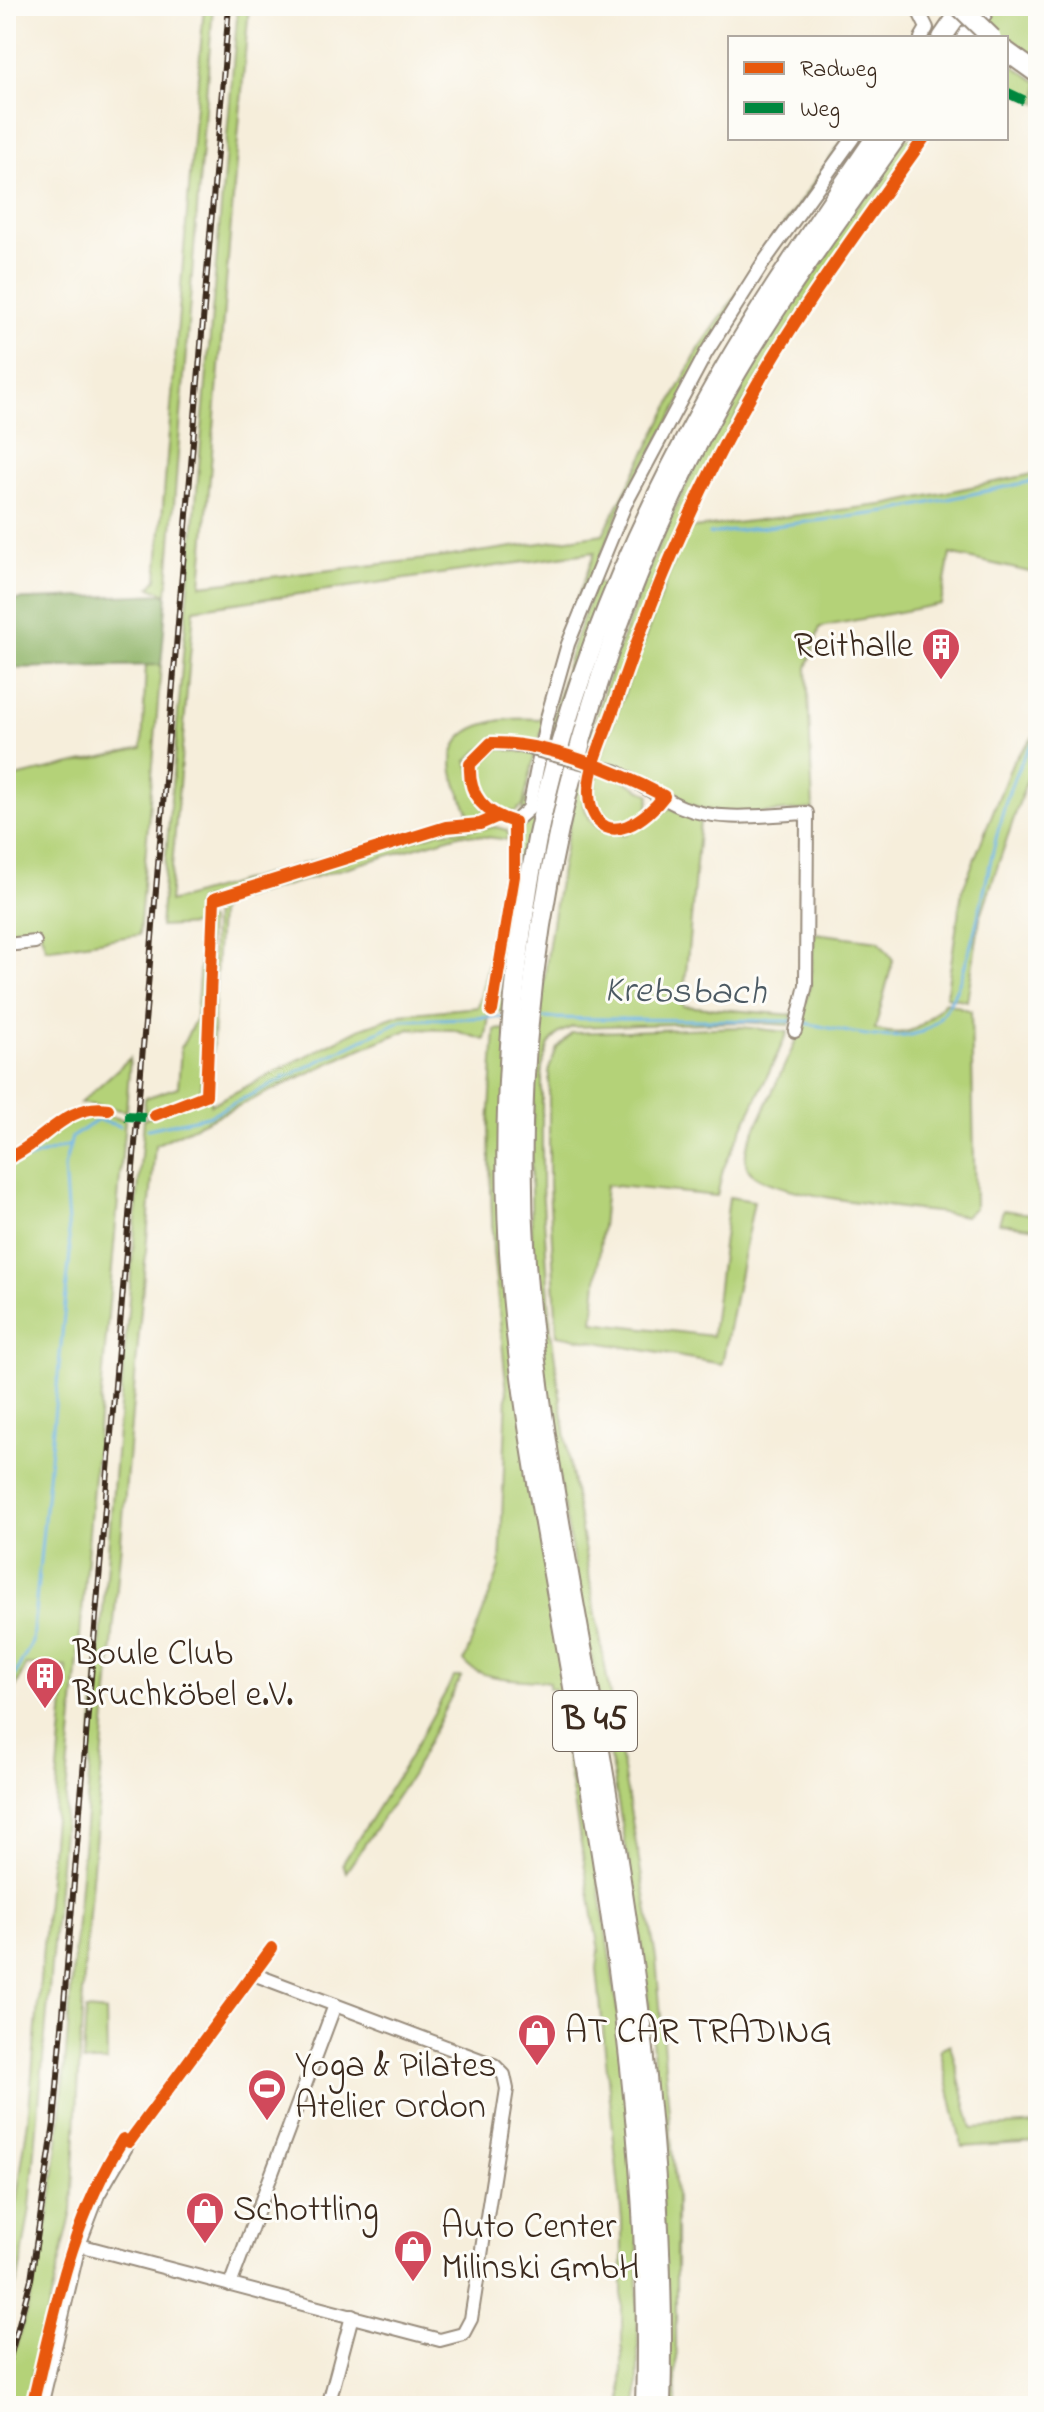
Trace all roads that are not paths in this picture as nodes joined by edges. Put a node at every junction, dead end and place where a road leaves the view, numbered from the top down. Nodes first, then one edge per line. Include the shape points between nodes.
1 (916, 6) edge
2 (961, 6) edge
3 (987, 6) edge
4 (922, 36) edge
5 (943, 36) edge
6 (967, 36) edge
7 (990, 36) edge
8 (1008, 52) edge
9 (1038, 74) edge
10 (852, 140) edge
11 (874, 140) edge
12 (895, 140) edge
13 (514, 822) junction
14 (35, 942) dead end
15 (6, 945) edge
16 (523, 1002) junction
17 (492, 1011) dead end
18 (795, 1031) dead end
19 (520, 1037) junction
20 (272, 1948) dead end
21 (253, 1974) junction
22 (335, 2005) junction
23 (79, 2245) junction
24 (230, 2285) junction
25 (352, 2316) junction
26 (41, 2406) edge
27 (328, 2406) edge
28 (645, 2406) edge
29 (661, 2406) edge

1 - 4 street via 927,28
2 - 5 highway
2 - 7 highway, bridge
3 - 6 highway
8 - 9 highway
10 - 13 street via 706,353 625,505 568,644 529,809
11 - 16 highway, B 45 via 759,309 700,409 641,530 583,676 556,764 537,840
12 - 16 highway, B 45 via 762,330 713,414 654,535 598,681 573,768
13 - 17 street via 514,876
13 - 18 street, bridge via 496,817 478,800 469,779 470,764 491,743 615,771 698,812 807,813 806,985
14 - 15 street
16 - 19 highway, B 45
19 - 28 highway, B 45 via 508,1212 516,1338 629,2045 645,2238
19 - 29 highway, B 45 via 529,1293 641,2017 660,2232
20 - 21 street
21 - 22 street
21 - 23 street via 129,2142 98,2195
22 - 24 street
22 - 25 street via 494,2065 504,2075 507,2089 470,2322 463,2334 440,2340
23 - 24 street
23 - 26 street
24 - 25 street
25 - 27 street

